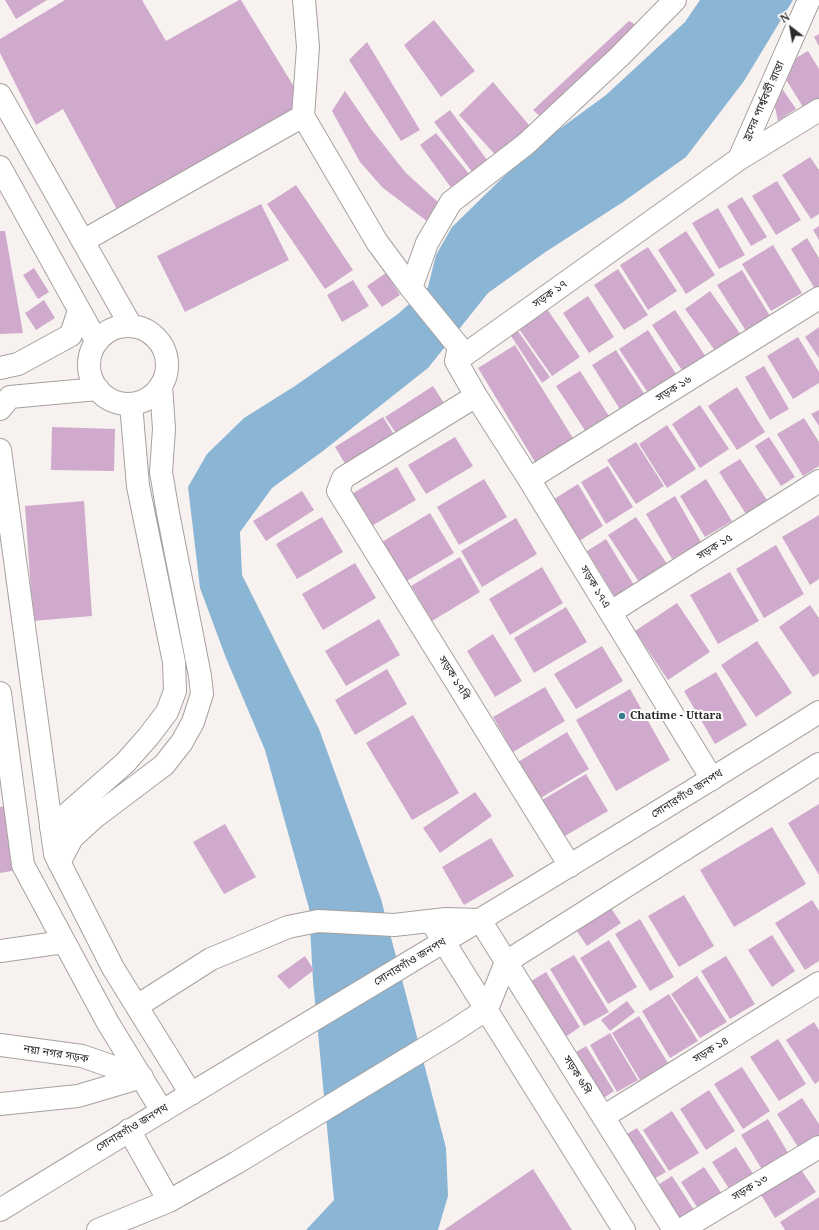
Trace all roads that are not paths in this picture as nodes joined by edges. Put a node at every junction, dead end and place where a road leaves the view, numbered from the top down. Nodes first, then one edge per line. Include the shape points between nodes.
1 (304, 0) edge
2 (675, 0) edge
3 (809, 0) edge
4 (0, 95) edge
5 (819, 110) edge
6 (303, 116) junction
7 (739, 159) junction
8 (0, 166) edge
9 (83, 241) junction
10 (413, 290) junction
11 (819, 298) edge
12 (79, 310) junction
13 (131, 326) junction
14 (97, 342) junction
15 (457, 354) junction
16 (0, 368) edge
17 (162, 385) junction
18 (98, 389) junction
19 (476, 396) junction
20 (131, 404) junction
21 (0, 409) edge
22 (0, 450) edge
23 (529, 479) junction
24 (819, 481) edge
25 (610, 612) junction
26 (0, 693) edge
27 (819, 712) edge
28 (819, 764) edge
29 (712, 779) junction
30 (51, 828) junction
31 (60, 863) junction
32 (570, 866) junction
33 (431, 920) junction
34 (480, 920) junction
35 (444, 941) junction
36 (64, 942) junction
37 (0, 951) edge
38 (506, 962) junction
39 (819, 983) edge
40 (137, 1006) junction
41 (487, 1009) junction
42 (0, 1045) edge
43 (142, 1077) junction
44 (191, 1094) junction
45 (0, 1104) edge
46 (162, 1111) junction
47 (603, 1117) junction
48 (129, 1130) junction
49 (819, 1147) edge
50 (169, 1201) junction
51 (0, 1210) edge
52 (98, 1230) edge
53 (624, 1230) edge
54 (674, 1230) edge
55 (681, 1230) edge

1 - 6 street via 308,47
2 - 10 street via 619,57 526,144 451,202 427,243
3 - 7 street, হ্রদের পার্শ্ববর্তী রাস্তা
4 - 9 street
5 - 7 street, সড়ক ১৭
6 - 9 street
6 - 10 street via 377,242
7 - 15 street, সড়ক ১৭
8 - 12 street
9 - 13 street
10 - 15 street
11 - 23 street, সড়ক ১৬
12 - 14 street
12 - 16 street via 71,335 18,364
13 - 14 street via 118,327 106,333
13 - 17 street via 144,329 155,336 163,347 167,359
14 - 18 street via 91,353 89,365 91,378
15 - 19 street
17 - 20 street via 143,401
17 - 31 street via 164,429 161,472 202,694 194,722 164,765 95,817 72,838
18 - 20 street via 118,402
18 - 21 street via 10,397
19 - 23 street, সড়ক ১৭এ
19 - 32 street, সড়ক ১৭বি via 343,478 338,491
20 - 30 street via 138,486 174,662 175,691 167,712 125,763
22 - 30 street
23 - 25 street, সড়ক ১৭এ
24 - 25 street, সড়ক ১৫
25 - 29 street, সড়ক ১৭এ
26 - 36 street via 23,865
27 - 29 street, সোনারগাঁও জনপথ
28 - 38 street
29 - 32 street, সোনারগাঁও জনপথ
30 - 31 street via 54,854
31 - 40 street via 114,968
32 - 34 street, সোনারগাঁও জনপথ
33 - 34 street
33 - 35 street
33 - 40 street via 394,925 318,922 288,927 211,959
34 - 35 street, সোনারগাঁও জনপথ
34 - 38 street, সড়ক ৬সি
35 - 41 street
35 - 44 street, সোনারগাঁও জনপথ
36 - 37 street
36 - 43 street via 108,1023
38 - 41 street
38 - 47 street, সড়ক ৬সি
39 - 47 street, সড়ক ১৪
40 - 44 street
41 - 50 street via 236,1163
41 - 53 street
42 - 43 street, নয়া নগর সড়ক via 82,1056
43 - 45 street via 78,1096
43 - 46 street
44 - 46 street, সোনারগাঁও জনপথ
46 - 48 street, সোনারগাঁও জনপথ
47 - 54 street, সড়ক ৬সি
48 - 50 street
48 - 51 street, সোনারগাঁও জনপথ
49 - 55 street, সড়ক ১৩
50 - 52 street

